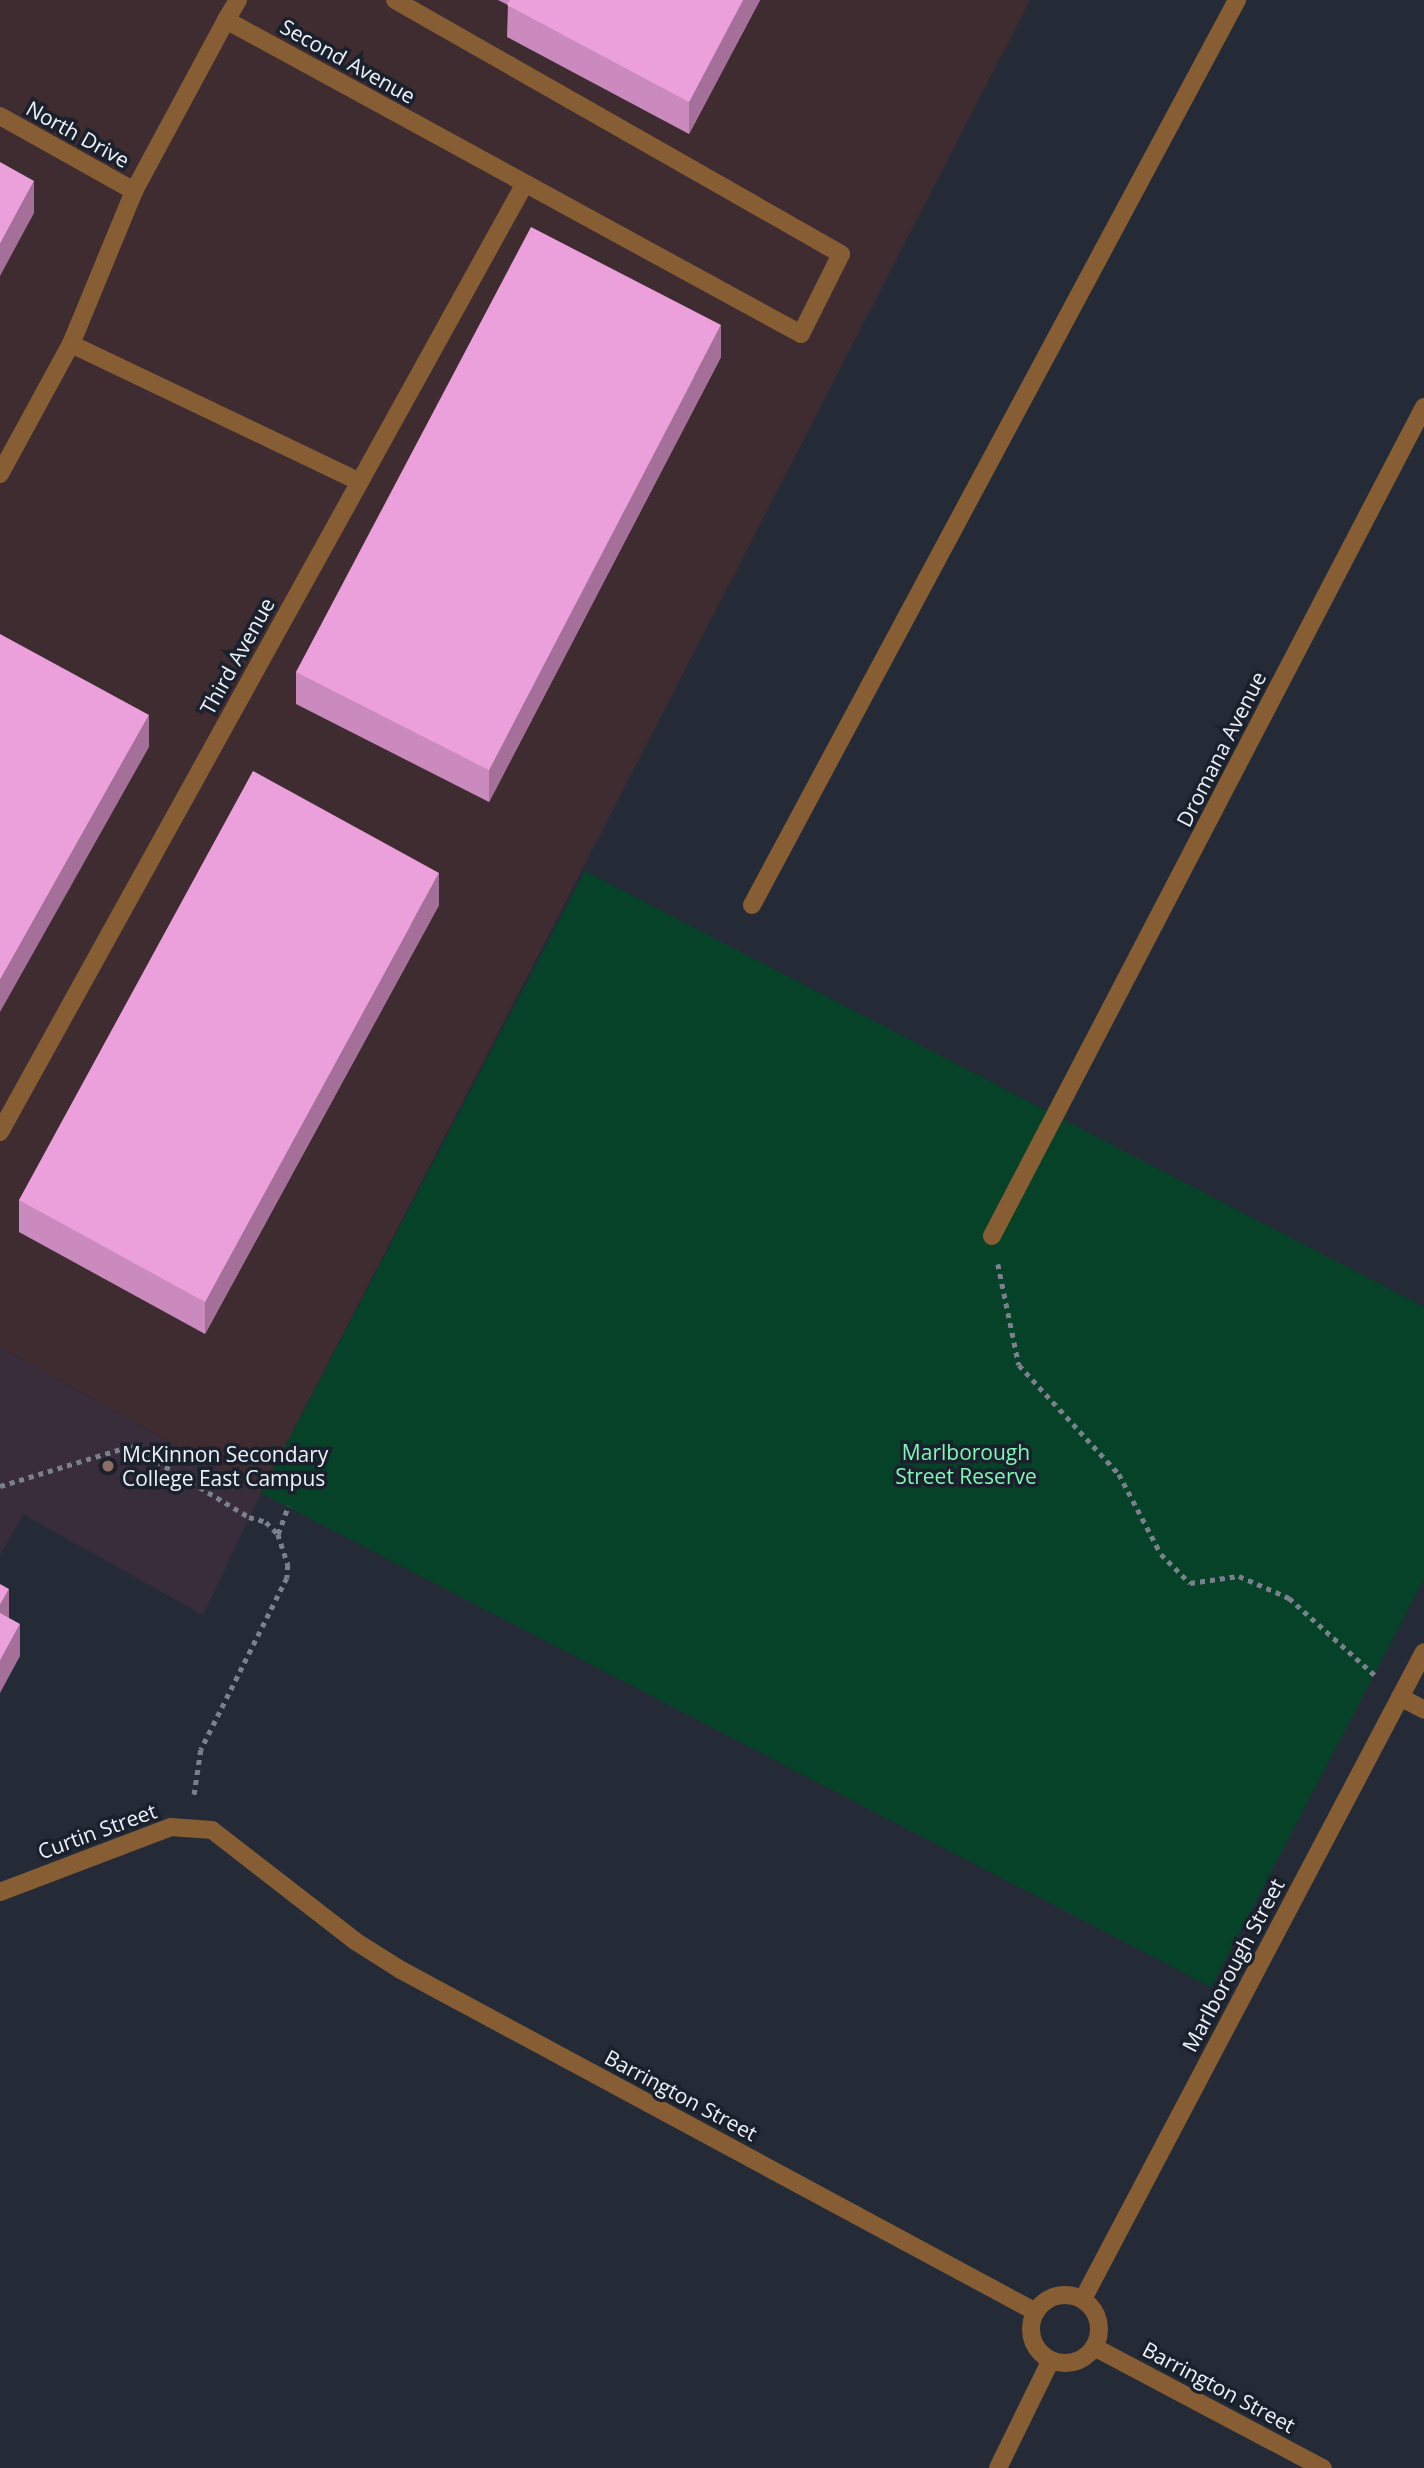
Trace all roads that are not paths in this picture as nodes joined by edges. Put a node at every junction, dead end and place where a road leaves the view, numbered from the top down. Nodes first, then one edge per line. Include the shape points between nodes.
1 (238, 0) edge
2 (395, 0) edge
3 (1237, 0) edge
4 (226, 20) junction
5 (0, 116) edge
6 (524, 185) junction
7 (134, 191) junction
8 (71, 344) junction
9 (1424, 407) edge
10 (0, 474) edge
11 (359, 482) junction
12 (752, 905) dead end
13 (0, 1132) edge
14 (992, 1236) road end
15 (1424, 1652) edge
16 (1400, 1697) junction
17 (1424, 1710) edge
18 (0, 1892) edge
19 (313, 1906) joint
20 (1083, 2299) junction
21 (1035, 2312) junction
22 (1094, 2347) junction
23 (1051, 2360) junction
24 (998, 2468) edge
25 (1323, 2468) edge

1 - 4 street
2 - 6 street, Second Avenue via 841,254 801,334
3 - 12 street
4 - 6 street, Second Avenue
4 - 7 street
5 - 7 street, North Drive
6 - 11 street, Third Avenue
7 - 8 street
8 - 10 street
8 - 11 street
9 - 14 street, Dromana Avenue
11 - 13 street, Third Avenue
15 - 16 street, Marlborough Street
16 - 17 street
16 - 20 street, Marlborough Street
18 - 19 street, Curtin Street via 151,1834 190,1825 212,1830
19 - 21 street, Barrington Street via 401,1970
20 - 21 street via 1051,2298
20 - 22 street via 1100,2326
21 - 23 street via 1032,2334 1042,2354
22 - 23 street via 1075,2362
22 - 25 street, Barrington Street
23 - 24 street

